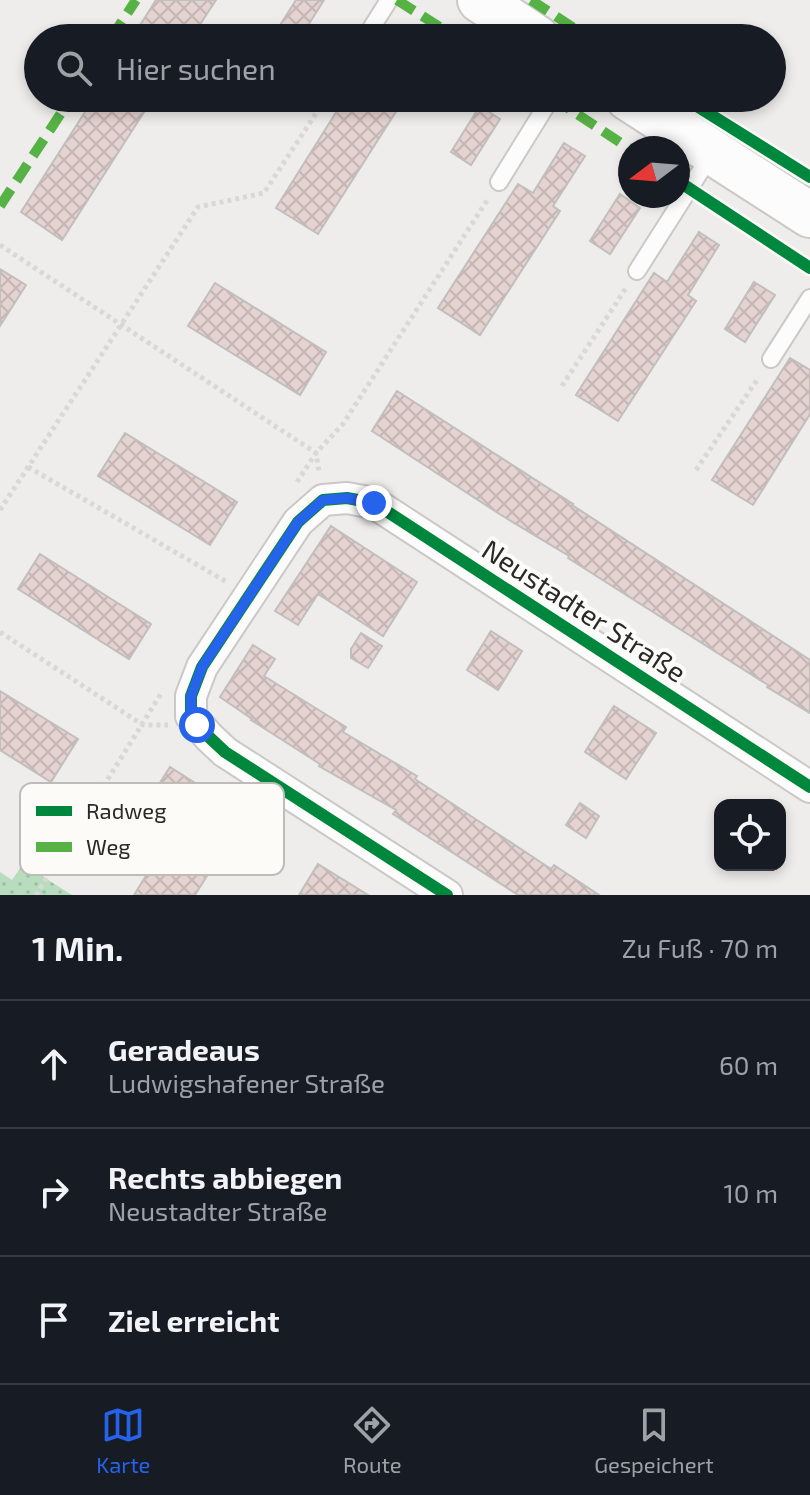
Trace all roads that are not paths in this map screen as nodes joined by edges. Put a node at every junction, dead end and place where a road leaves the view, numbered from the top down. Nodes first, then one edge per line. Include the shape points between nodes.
1 (389, 0) edge
2 (487, 2) edge
3 (374, 24) edge
4 (518, 24) edge
5 (542, 112) edge
6 (650, 112) edge
7 (713, 152) junction
8 (499, 182) road end
9 (810, 215) edge
10 (637, 271) road end
11 (810, 298) edge
12 (771, 359) road end
13 (273, 783) edge
14 (810, 787) edge
15 (284, 790) edge
16 (447, 895) edge

1 - 3 lane
2 - 4 street
5 - 8 lane
6 - 7 street
7 - 9 street
7 - 10 lane
11 - 12 lane
13 - 14 street, Neustadter Straße via 209,737 191,716 191,696 202,667 298,522 323,500 347,498 374,503
15 - 16 street, Neustadter Straße

